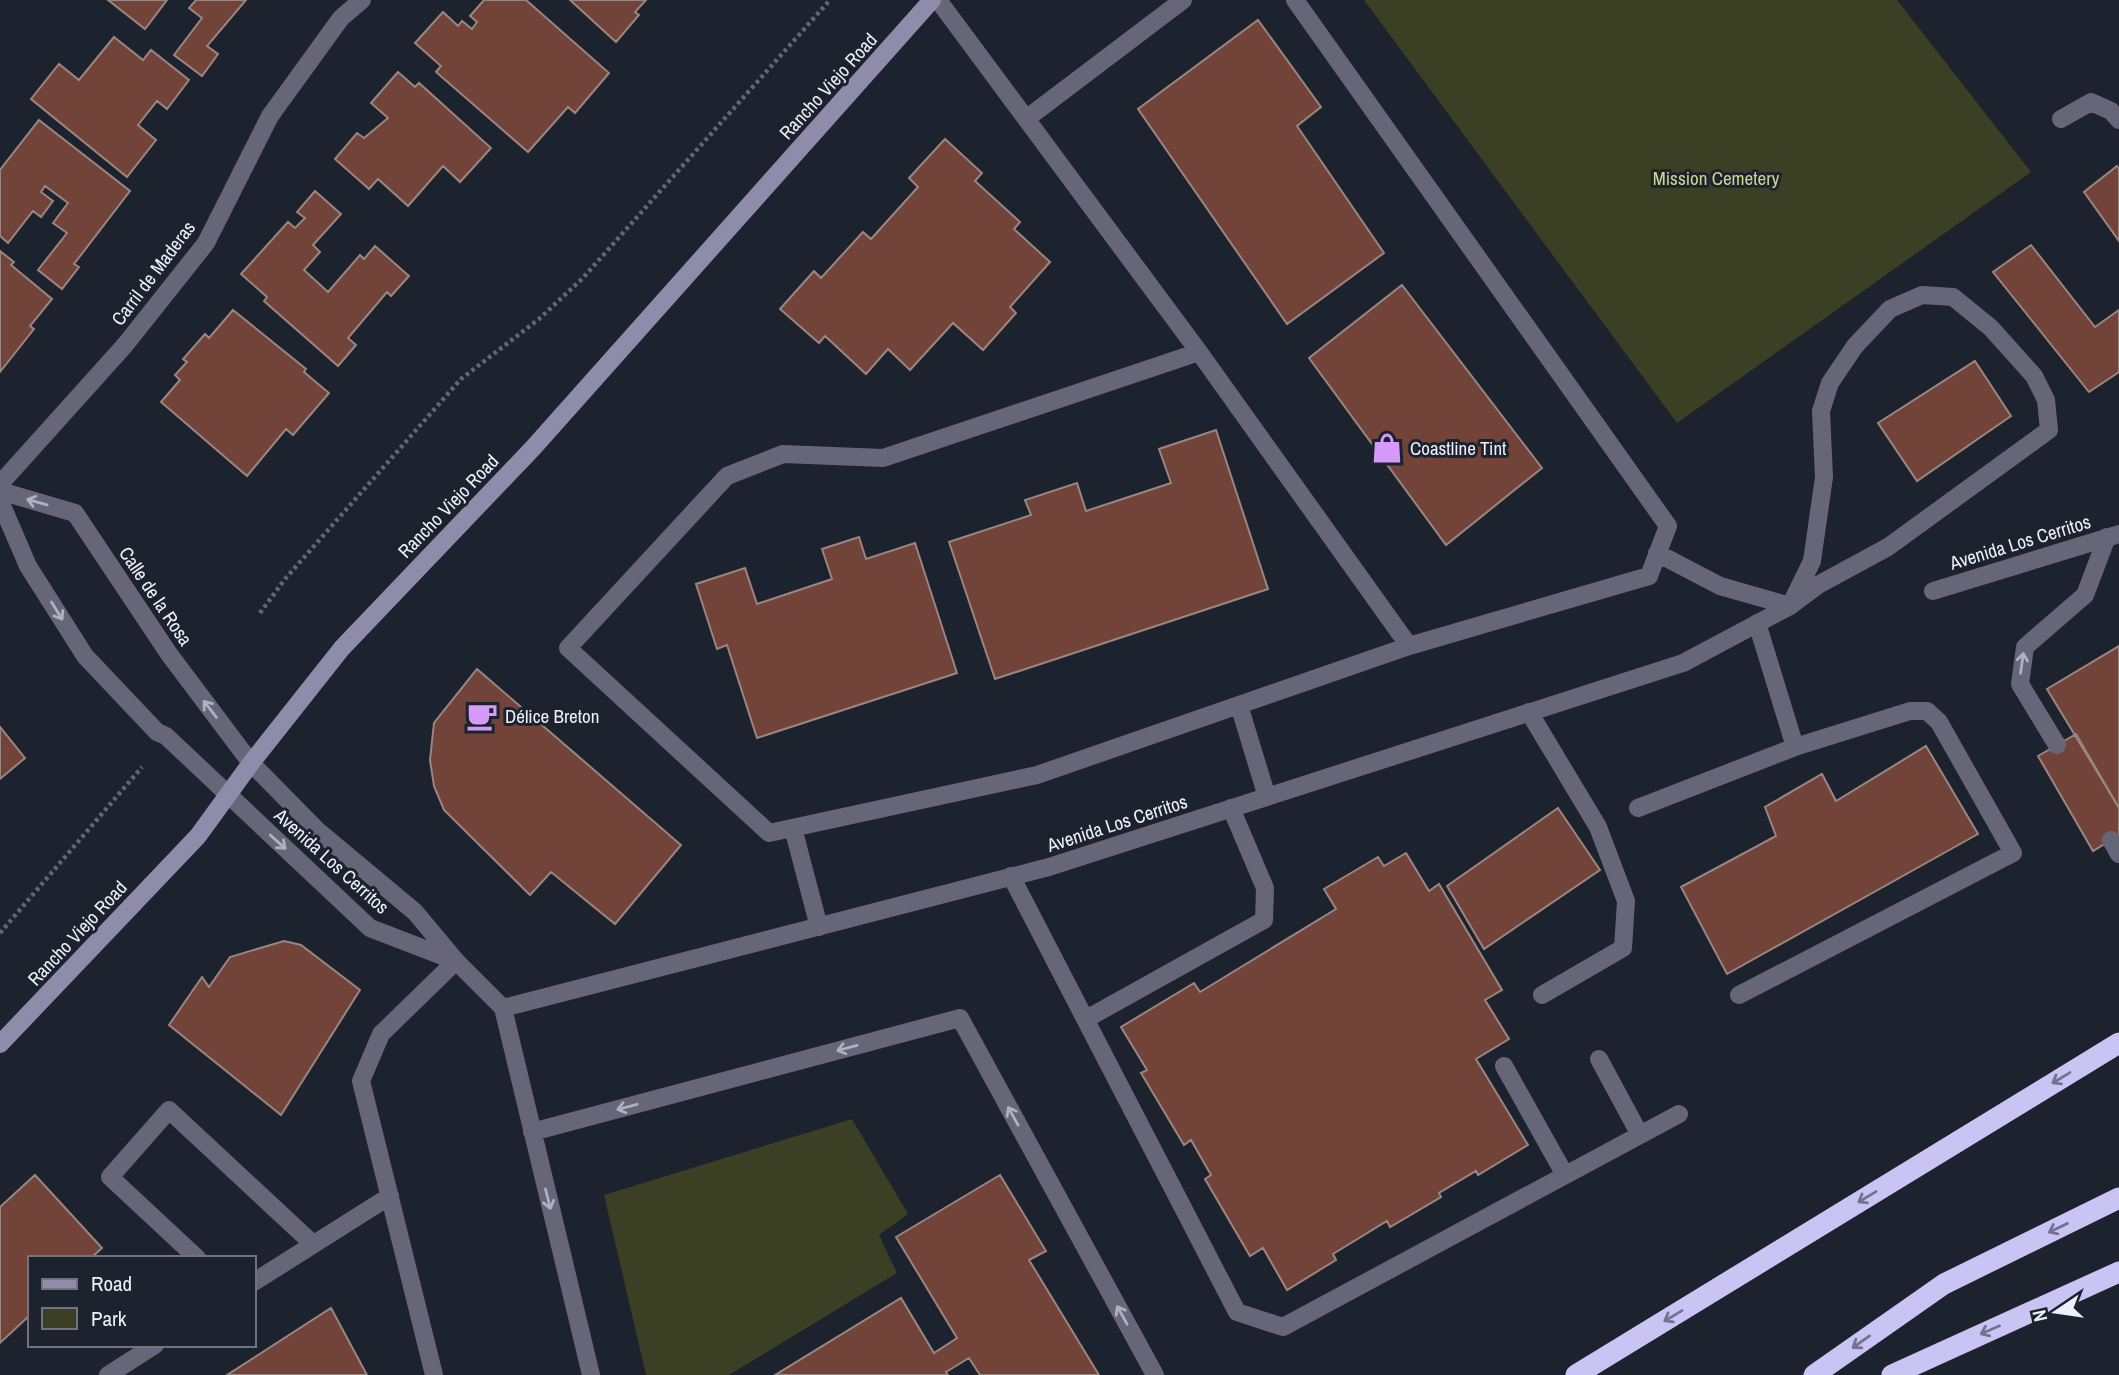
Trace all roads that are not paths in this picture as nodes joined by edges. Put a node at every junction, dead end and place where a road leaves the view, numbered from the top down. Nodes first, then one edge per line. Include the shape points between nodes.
1 (362, 0) edge
2 (932, 0) edge
3 (938, 0) edge
4 (1183, 0) edge
5 (1295, 0) edge
6 (2062, 119) dead end
7 (1027, 120) junction
8 (2119, 120) edge
9 (1199, 352) junction
10 (0, 484) edge
11 (0, 491) edge
12 (0, 501) edge
13 (2113, 536) edge
14 (1657, 553) junction
15 (1933, 591) dead end
16 (1790, 606) junction
17 (1757, 623) junction
18 (1409, 646) junction
19 (1239, 705) junction
20 (1529, 712) junction
21 (2057, 745) dead end
22 (1795, 747) junction
23 (251, 763) junction
24 (227, 796) junction
25 (1267, 797) junction
26 (1231, 808) junction
27 (1639, 808) dead end
28 (793, 828) junction
29 (1012, 876) junction
30 (818, 927) junction
31 (456, 961) junction
32 (1542, 995) dead end
33 (1739, 995) dead end
34 (503, 1008) junction
35 (1086, 1019) junction
36 (2119, 1043) edge
37 (0, 1044) edge
38 (1599, 1059) dead end
39 (1504, 1066) dead end
40 (1679, 1114) dead end
41 (532, 1132) junction
42 (1640, 1135) junction
43 (1565, 1175) junction
44 (390, 1196) junction
45 (2119, 1198) edge
46 (313, 1244) junction
47 (195, 1256) edge
48 (2119, 1272) edge
49 (256, 1281) edge
50 (152, 1347) edge
51 (108, 1375) edge
52 (434, 1375) edge
53 (591, 1375) edge
54 (1155, 1375) edge
55 (1576, 1375) edge
56 (1814, 1375) edge
57 (1892, 1375) edge

1 - 10 street, Carril de Maderas via 341,18 270,116 206,243 125,345
2 - 23 main road, Rancho Viejo Road via 533,448 342,648
3 - 7 street
4 - 7 street
5 - 14 street via 1668,526
6 - 8 street via 2091,102
7 - 9 street
9 - 18 street
9 - 28 street via 883,458 783,454 727,476 568,648 769,833
23 -> 11 street, Calle de la Rosa via 169,654 75,513
12 -> 24 street via 29,566 85,656 157,732
13 - 15 street, Avenida Los Cerritos
21 -> 13 street via 2020,684 2025,647 2085,595
14 - 16 street via 1720,586
14 - 18 street via 1649,576
16 - 16 street, Avenida Los Cerritos via 1812,561 1824,477 1821,411 1830,383 1855,346 1890,309 1922,295 1953,297 1992,328 2034,376 2046,400 2049,430 1888,547 1818,585
16 - 17 street, Avenida Los Cerritos
17 - 20 street, Avenida Los Cerritos via 1683,663
17 - 22 street
18 - 19 street
19 - 25 street
19 - 28 street via 1037,775
20 - 25 street, Avenida Los Cerritos
20 - 32 street via 1598,827 1626,901 1623,948
22 - 27 street
22 - 33 street via 1910,711 1927,711 1939,722 2013,853
23 - 24 main road, Rancho Viejo Road
23 - 31 street, Avenida Los Cerritos via 318,831 415,912
24 -> 31 street, Avenida Los Cerritos via 370,928
24 - 37 main road, Rancho Viejo Road via 198,836
25 - 26 street, Avenida Los Cerritos
26 - 29 street, Avenida Los Cerritos
26 - 35 street via 1265,888 1264,920
28 - 30 street
29 - 30 street, Avenida Los Cerritos
29 - 35 street
30 - 34 street, Avenida Los Cerritos
31 - 34 street, Avenida Los Cerritos
31 - 44 street via 381,1034 361,1081
34 - 41 street
35 - 43 street via 1237,1312 1283,1327
36 -> 55 highway
38 - 42 street
39 - 43 street
40 - 42 street
41 -> 53 street
54 -> 41 street via 960,1018
42 - 43 street
44 - 46 street
44 - 52 street
45 -> 56 highway via 1944,1284
46 - 47 street via 169,1110 110,1177
46 - 49 street
48 -> 57 highway
50 - 51 street

